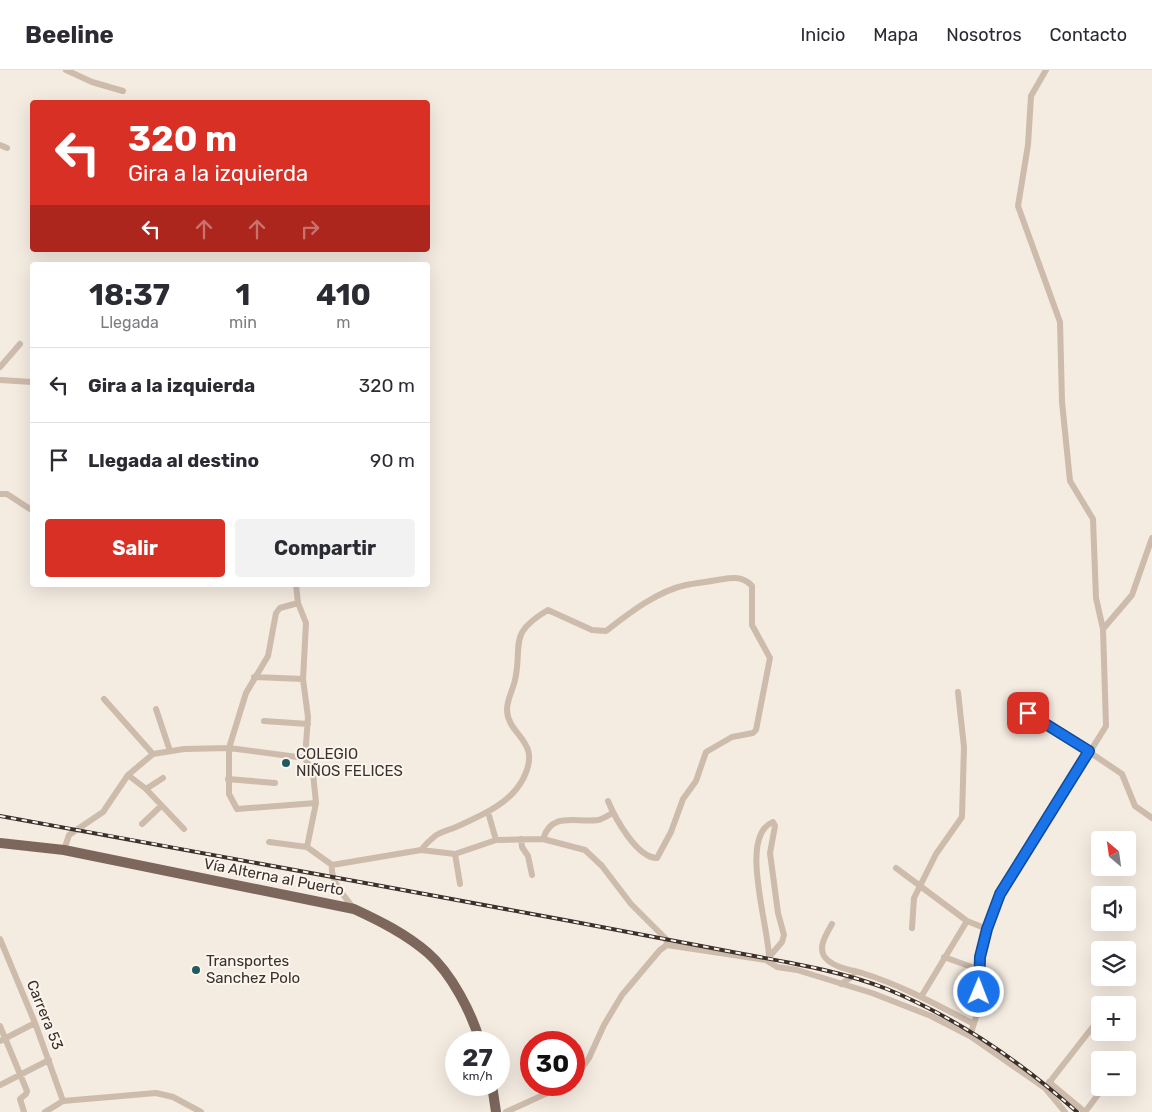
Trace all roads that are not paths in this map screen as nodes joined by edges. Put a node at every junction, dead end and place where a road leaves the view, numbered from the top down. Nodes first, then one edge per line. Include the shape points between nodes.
1 (66, 70) edge
2 (1046, 70) edge
3 (123, 90) dead end
4 (20, 344) dead end
5 (0, 367) edge
6 (0, 380) edge
7 (30, 382) edge
8 (0, 494) edge
9 (30, 509) dead end
10 (1152, 538) edge
11 (296, 587) edge
12 (298, 603) junction
13 (1103, 629) junction
14 (254, 677) junction
15 (303, 679) junction
16 (958, 692) dead end
17 (104, 699) dead end
18 (1018, 708) dead end
19 (156, 709) dead end
20 (264, 721) dead end
21 (308, 724) junction
22 (229, 748) junction
23 (170, 751) junction
24 (1089, 751) junction
25 (153, 754) junction
26 (305, 758) junction
27 (128, 775) junction
28 (163, 778) dead end
29 (228, 779) junction
30 (275, 782) dead end
31 (146, 789) junction
32 (608, 801) dead end
33 (316, 803) junction
34 (161, 806) junction
35 (488, 812) junction
36 (613, 813) junction
37 (1152, 818) edge
38 (142, 824) dead end
39 (184, 829) dead end
40 (543, 839) junction
41 (496, 840) junction
42 (521, 840) junction
43 (0, 842) edge
44 (269, 842) dead end
45 (307, 847) junction
46 (64, 850) junction
47 (421, 850) junction
48 (455, 854) junction
49 (332, 865) junction
50 (896, 868) dead end
51 (532, 874) dead end
52 (460, 884) dead end
53 (920, 886) junction
54 (354, 909) junction
55 (967, 921) junction
56 (832, 924) dead end
57 (912, 928) dead end
58 (987, 929) junction
59 (0, 939) edge
60 (667, 945) junction
61 (944, 957) junction
62 (769, 959) junction
63 (980, 970) junction
64 (855, 971) junction
65 (841, 984) junction
66 (920, 997) junction
67 (35, 1023) junction
68 (974, 1024) junction
69 (0, 1026) edge
70 (1091, 1029) edge
71 (477, 1031) edge
72 (970, 1036) junction
73 (3, 1039) edge
74 (49, 1060) junction
75 (585, 1064) edge
76 (20, 1075) junction
77 (1049, 1082) junction
78 (0, 1085) edge
79 (1044, 1088) junction
80 (494, 1096) edge
81 (541, 1096) edge
82 (1097, 1096) edge
83 (63, 1101) junction
84 (24, 1112) edge
85 (45, 1112) edge
86 (201, 1112) edge
87 (496, 1112) edge
88 (506, 1112) edge
89 (1065, 1112) edge
90 (1085, 1112) edge

1 - 3 street via 92,82
2 - 13 street via 1031,96 1028,145 1018,206 1060,322 1062,402 1070,481 1093,518 1096,598
4 - 5 street
6 - 7 street
8 - 9 street via 7,494
10 - 13 street via 1132,595
11 - 12 street
12 - 14 street via 280,608 276,613 268,656
12 - 15 street via 306,623
13 - 24 street via 1106,726
14 - 15 street
14 - 22 street
15 - 21 street
16 - 53 street via 964,747 962,817 944,841
17 - 25 street
18 - 24 street
19 - 23 street
20 - 21 street
21 - 26 street
22 - 23 street
22 - 26 street
22 - 29 street
23 - 25 street
24 - 37 street via 1122,774 1135,806
24 - 58 street via 1012,873
25 - 27 street
26 - 33 street via 313,773
27 - 31 street
27 - 46 street via 103,812 69,835
28 - 31 street
29 - 30 street
29 - 33 street via 229,794 237,809
31 - 34 street
32 - 36 street
33 - 45 street
34 - 38 street
34 - 39 street
35 - 36 street via 512,794 524,778 530,751 512,726 507,710 515,680 517,640 533,619 548,610 592,630 606,632 666,592 684,585 738,577 748,581 752,586 752,625 770,658 756,730 732,737 706,752 696,781 684,799 672,832 657,858 636,846
35 - 41 street
35 - 47 street via 435,836
36 - 40 street via 599,820 555,823 546,829
40 - 42 street
40 - 60 street via 585,850 666,939
41 - 42 street
41 - 48 street
42 - 51 street
43 - 46 main road, Vía Alterna al Puerto
44 - 45 street
45 - 49 street
46 - 54 main road, Vía Alterna al Puerto
47 - 48 street
47 - 49 street
48 - 52 street
49 - 54 street via 336,884
50 - 53 street
53 - 55 street
53 - 57 street via 912,903
54 - 71 main road, Vía Alterna al Puerto via 387,924 428,953 452,983
55 - 58 street
55 - 61 street
56 - 64 street via 825,938 823,954 835,965
58 - 63 street
59 - 67 street, Carrera 53
60 - 62 street
60 - 75 street via 622,995
61 - 63 street
61 - 66 street
62 - 62 street via 755,865 765,828 773,822 770,853 784,935
62 - 65 street via 777,967
63 - 68 street via 979,1007
64 - 65 street
64 - 66 street
65 - 72 street via 898,1002
66 - 68 street
67 - 73 street
67 - 74 street, Carrera 53
68 - 72 street
69 - 73 street
70 - 77 street
72 - 79 street
73 - 76 street
74 - 76 street
74 - 83 street, Carrera 53
76 - 78 street
76 - 84 street via 27,1091 20,1099
77 - 79 street
77 - 90 street
79 - 89 street
80 - 87 main road
81 - 88 street
82 - 90 street
83 - 85 street
83 - 86 street via 165,1094

